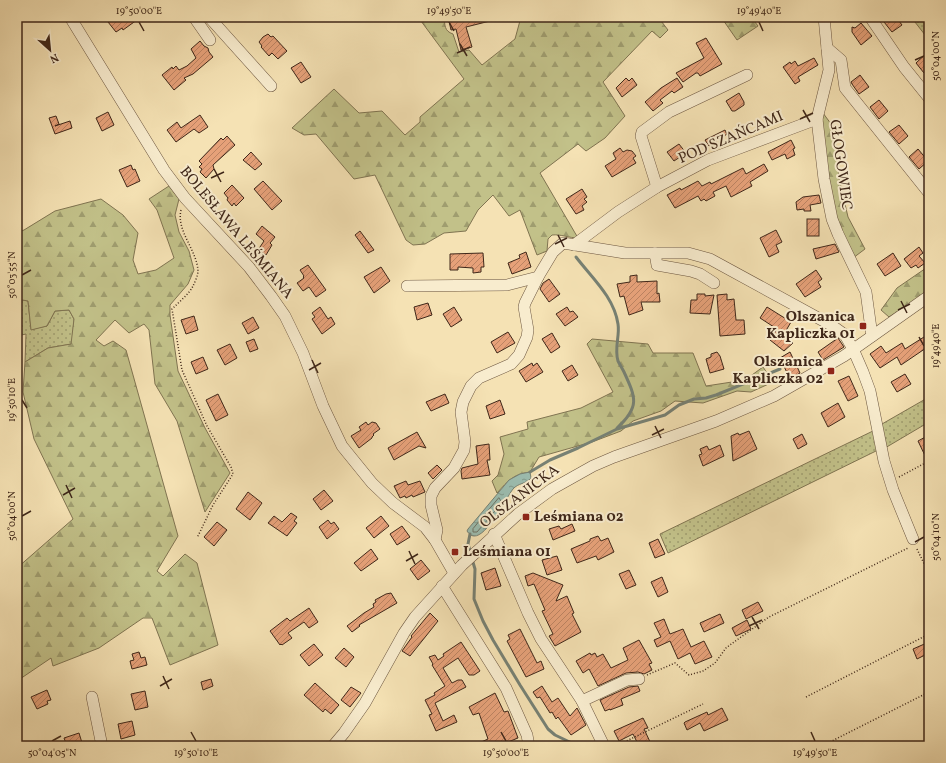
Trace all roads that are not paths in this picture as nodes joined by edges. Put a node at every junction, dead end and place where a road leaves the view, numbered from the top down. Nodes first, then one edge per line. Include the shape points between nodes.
1 (70, 17) edge
2 (194, 17) edge
3 (208, 17) edge
4 (824, 17) edge
5 (870, 17) edge
6 (210, 40) dead end
7 (827, 48) junction
8 (747, 75) dead end
9 (271, 86) dead end
10 (929, 98) edge
11 (817, 119) junction
12 (658, 187) junction
13 (929, 193) edge
14 (574, 245) junction
15 (655, 253) junction
16 (538, 277) junction
17 (714, 283) dead end
18 (407, 286) dead end
19 (929, 296) edge
20 (872, 336) junction
21 (853, 349) junction
22 (494, 534) junction
23 (435, 540) junction
24 (914, 542) road end
25 (454, 573) junction
26 (442, 586) junction
27 (639, 679) road end
28 (92, 697) dead end
29 (582, 701) junction
30 (102, 746) edge
31 (333, 746) edge
32 (529, 746) edge
33 (604, 746) edge

1 - 23 street, BOLESŁAWA LEŚMIANA via 164,170 185,198 249,267 285,316 342,446 372,483 425,527
2 - 6 street
3 - 9 street
4 - 7 street, GŁOGOWIEC
5 - 10 street
7 - 11 street, GŁOGOWIEC via 830,70
7 - 13 street via 841,60 845,88
8 - 12 street via 669,112 642,132 641,136
11 - 12 street, POD SZAŃCAMI via 708,160
11 - 20 street, GŁOGOWIEC via 824,179 832,218 866,292
12 - 14 street, POD SZAŃCAMI via 618,212
14 - 15 street via 625,253
14 - 16 street via 563,243 553,252
15 - 17 street via 657,265 691,271
15 - 21 street via 688,253 710,259 830,325 845,335
16 - 18 street via 507,285
16 - 23 street via 525,302 528,330 519,355 511,364 485,375 471,386 463,402 461,412 464,450 454,468 431,496 437,530
19 - 20 street, OLSZANICKA
20 - 21 street, OLSZANICKA
21 - 22 street, OLSZANICKA via 808,377 748,408 593,466 552,489
21 - 24 street via 870,391 884,461
22 - 25 street, OLSZANICKA
22 - 29 street via 541,639
23 - 25 street, BOLESŁAWA LEŚMIANA
25 - 26 street, OLSZANICKA
26 - 31 street, OLSZANICKA via 404,632 365,703
26 - 32 street via 506,688 525,729
27 - 29 street via 627,680
28 - 30 street
29 - 33 street

